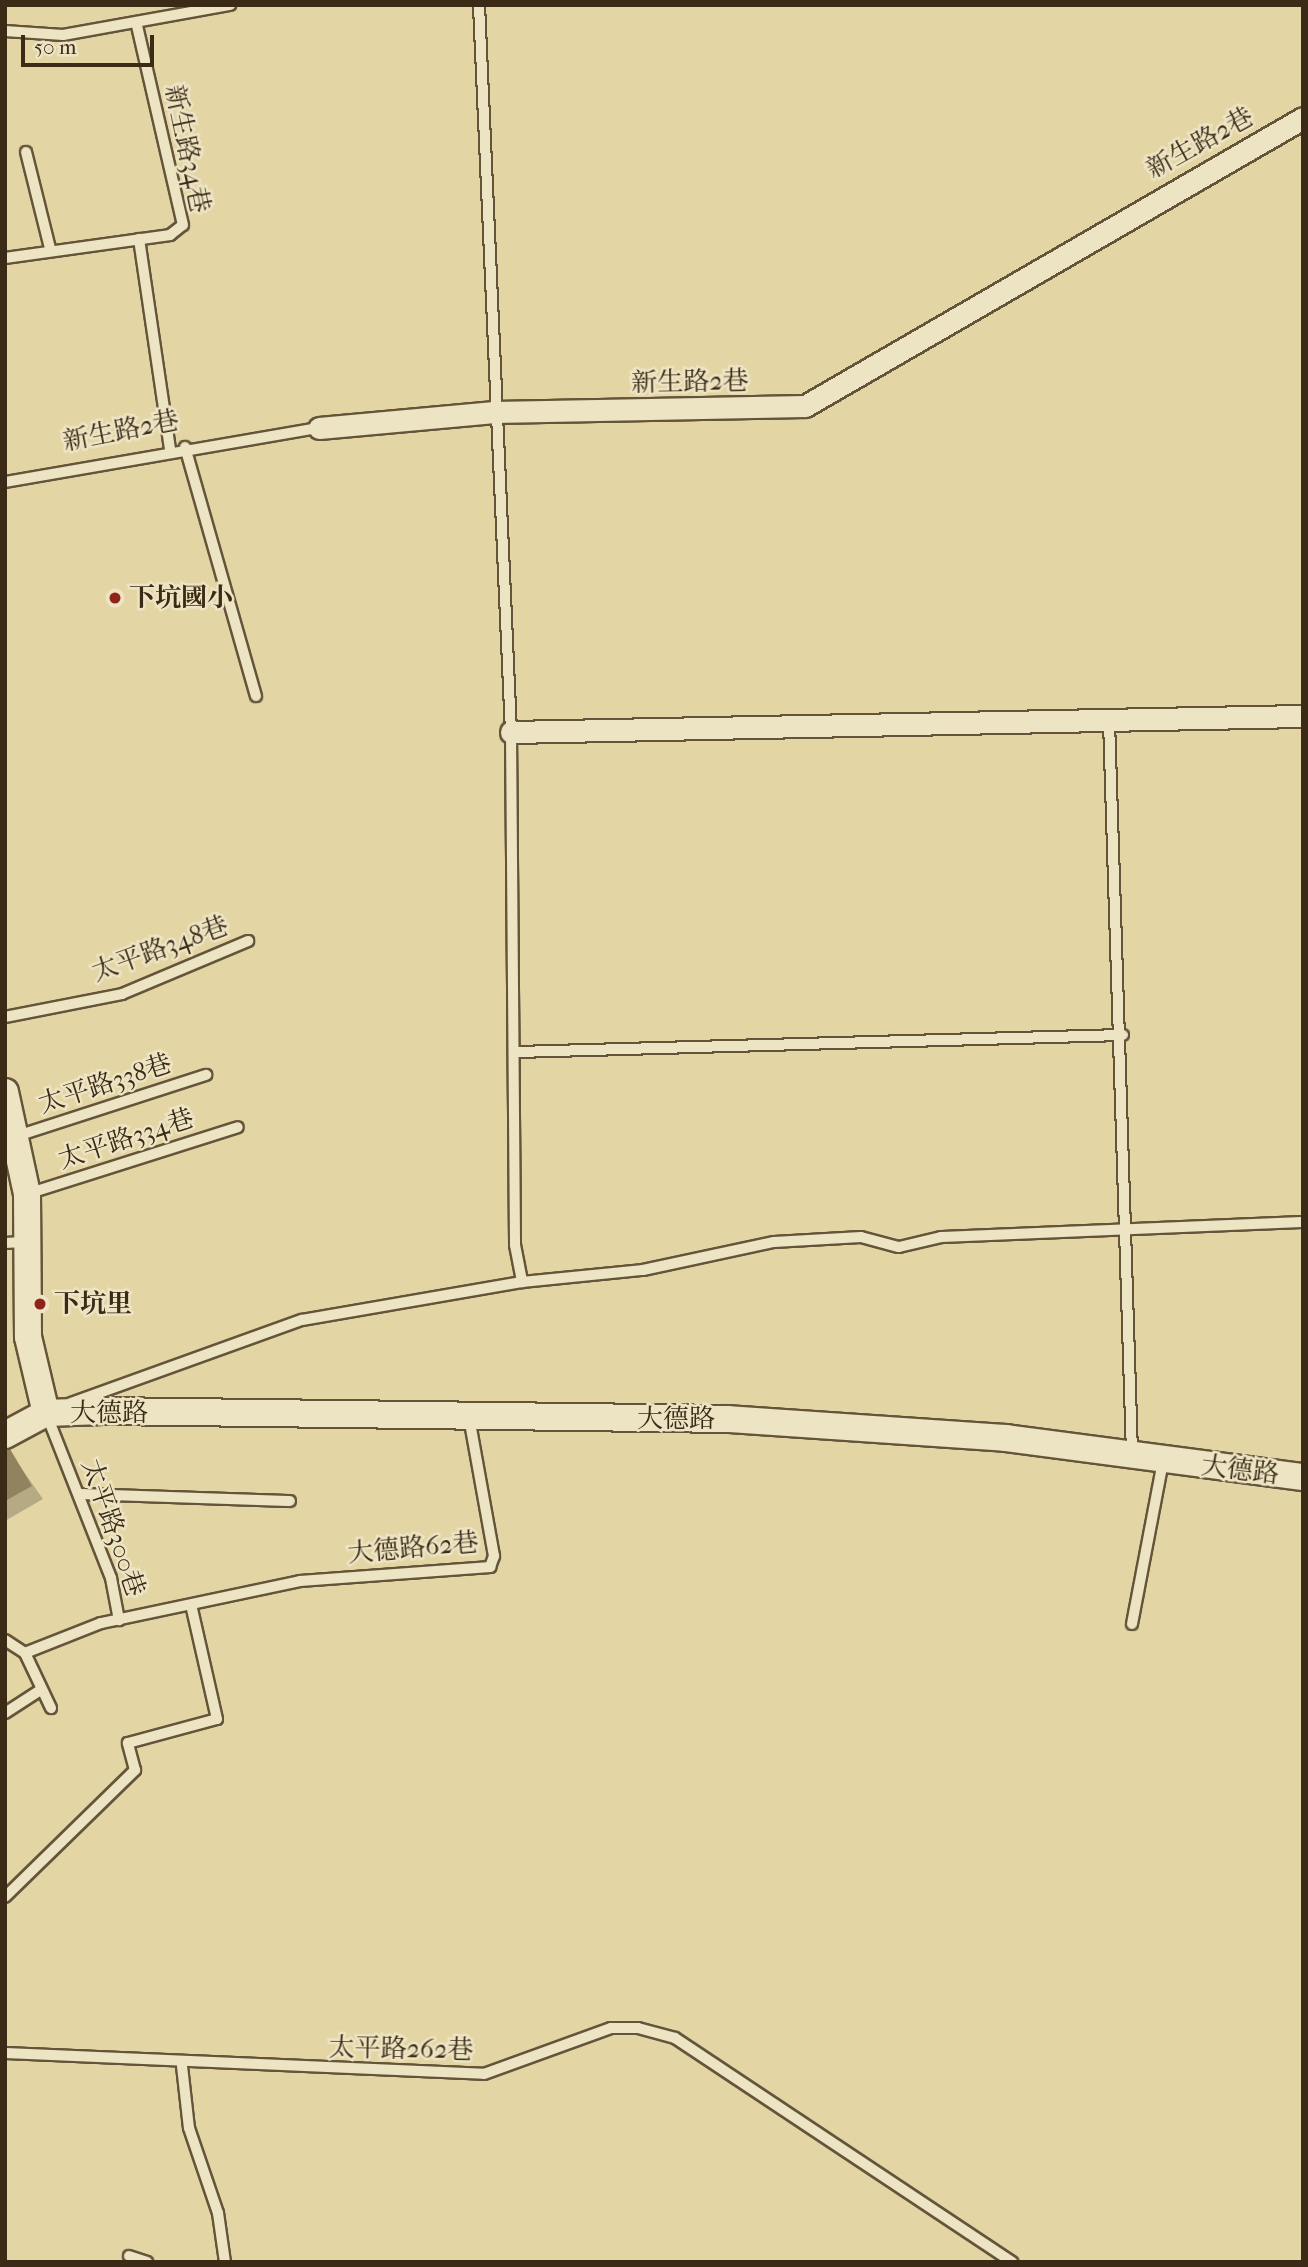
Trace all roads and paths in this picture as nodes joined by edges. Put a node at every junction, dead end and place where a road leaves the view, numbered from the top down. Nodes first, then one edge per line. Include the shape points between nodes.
1 (230, 5) edge
2 (479, 5) edge
3 (137, 26) junction
4 (5, 31) edge
5 (1303, 118) edge
6 (26, 152) dead end
7 (139, 239) junction
8 (50, 248) junction
9 (5, 258) edge
10 (494, 412) junction
11 (319, 428) joint
12 (185, 447) junction
13 (170, 450) junction
14 (5, 482) edge
15 (256, 696) dead end
16 (1303, 716) edge
17 (1109, 721) junction
18 (510, 732) junction
19 (248, 941) dead end
20 (5, 1017) edge
21 (1123, 1035) junction
22 (517, 1052) junction
23 (206, 1075) dead end
24 (7, 1103) edge
25 (238, 1127) dead end
26 (17, 1136) junction
27 (27, 1194) junction
28 (1303, 1222) edge
29 (1126, 1227) junction
30 (14, 1242) edge
31 (522, 1282) junction
32 (46, 1413) junction
33 (470, 1417) junction
34 (5, 1435) edge
35 (1132, 1454) junction
36 (1163, 1461) junction
37 (1303, 1478) edge
38 (79, 1494) junction
39 (290, 1501) dead end
40 (191, 1605) junction
41 (120, 1620) junction
42 (1132, 1624) dead end
43 (5, 1640) edge
44 (25, 1653) junction
45 (38, 1691) junction
46 (51, 1708) dead end
47 (5, 1713) edge
48 (5, 1897) edge
49 (5, 2053) edge
50 (182, 2066) junction
51 (130, 2256) dead end
52 (147, 2262) edge
53 (225, 2262) edge
54 (1013, 2262) edge

1 - 3 lane
2 - 10 lane
3 - 4 lane via 45,37
3 - 7 lane, 新生路34巷 via 183,225 170,235
5 - 10 street, 新生路2巷 via 805,405
6 - 8 lane
7 - 8 lane, 新生路34巷
7 - 13 lane
8 - 9 lane, 新生路34巷
10 - 11 street, 新生路2巷
10 - 18 lane
11 - 12 lane, 新生路2巷
12 - 13 lane, 新生路2巷
12 - 15 lane
13 - 14 lane, 新生路2巷
16 - 17 street
17 - 18 street
17 - 21 lane
18 - 22 lane
19 - 20 lane, 太平路348巷 via 122,993
21 - 22 lane
21 - 29 lane
22 - 31 lane via 515,1245
23 - 26 lane, 太平路338巷
24 - 26 street
25 - 27 lane, 太平路334巷
26 - 27 street
27 - 30 street
28 - 29 lane
29 - 31 lane via 941,1237 912,1247 861,1237 774,1242 643,1270
29 - 35 lane
30 - 32 street via 28,1337
31 - 32 lane via 302,1320
32 - 33 street, 大德路
32 - 34 street
32 - 38 lane, 太平路300巷
33 - 35 street, 大德路 via 728,1419 914,1430
33 - 40 lane, 大德路62巷 via 494,1556 490,1567 300,1581
35 - 36 street, 大德路
36 - 37 street, 大德路
36 - 42 lane
38 - 39 lane
38 - 41 lane, 太平路300巷
40 - 41 lane, 太平路300巷
40 - 48 lane via 217,1719 128,1743 135,1770
41 - 44 lane, 太平路300巷 via 72,1631
43 - 44 lane
44 - 45 lane
45 - 46 lane
45 - 47 lane
49 - 50 lane, 太平路262巷
50 - 53 lane via 189,2128 218,2213
50 - 54 lane, 太平路262巷 via 484,2074 611,2028 638,2028 675,2038
51 - 52 lane

